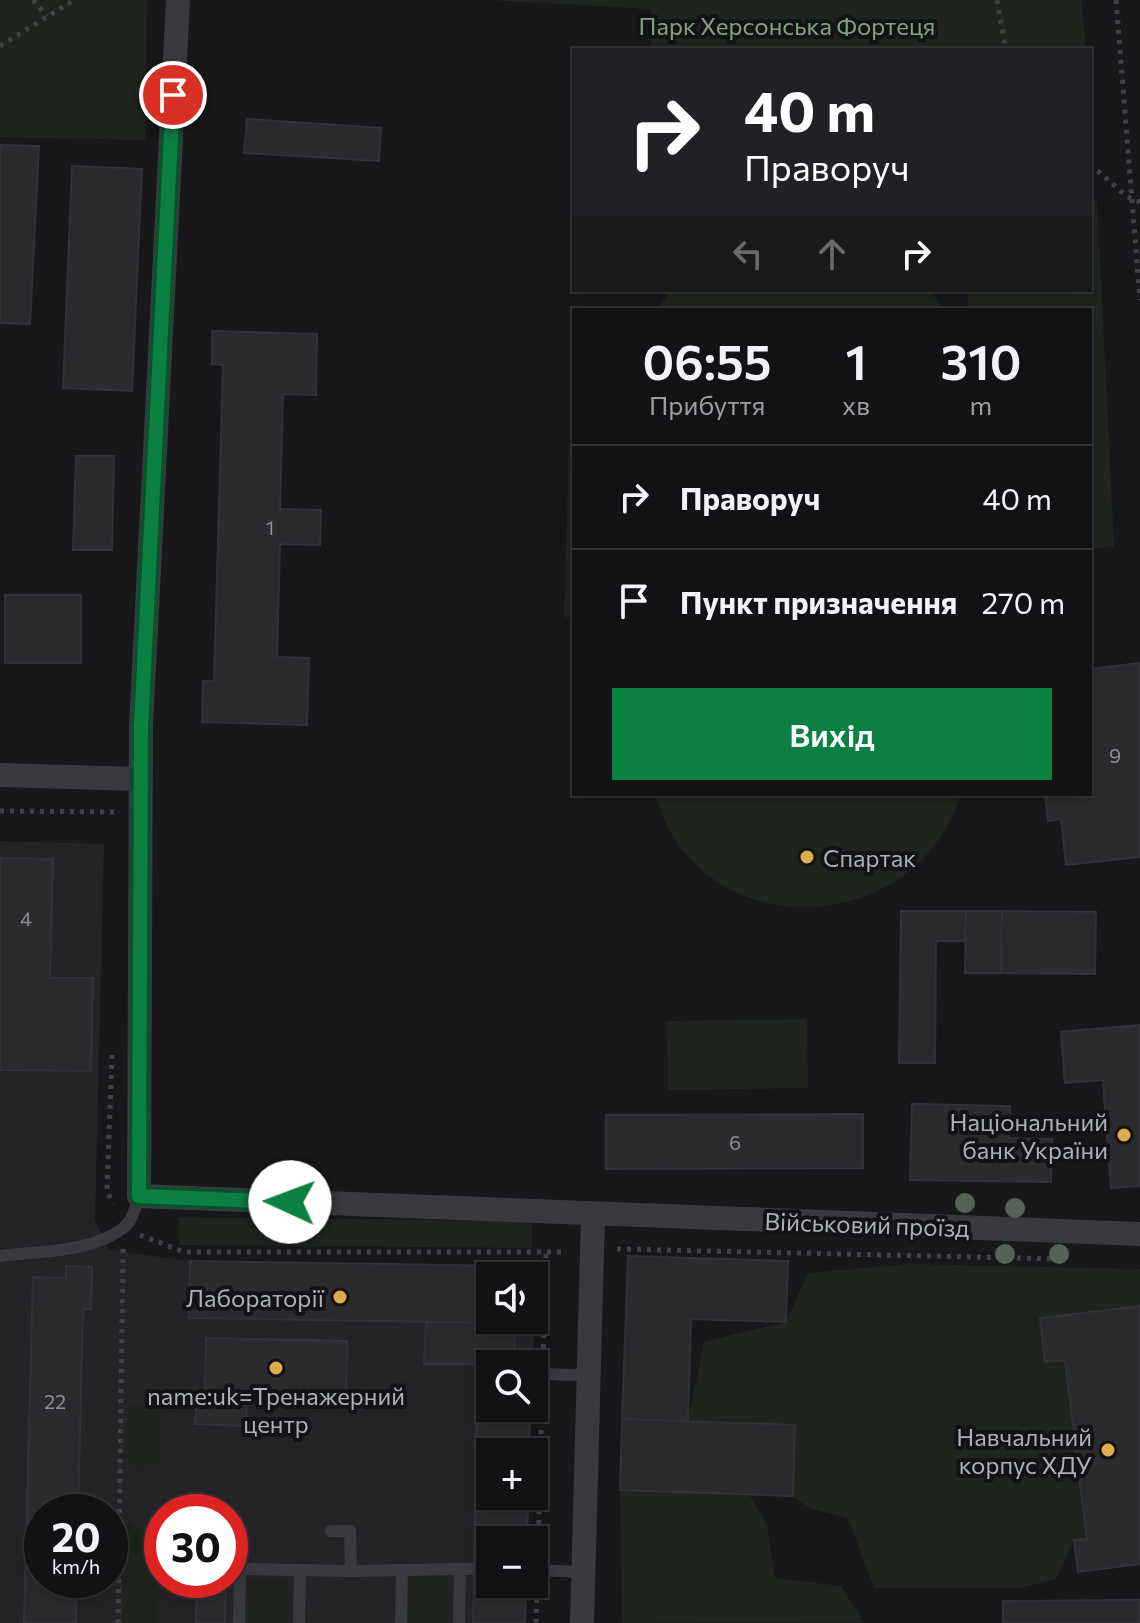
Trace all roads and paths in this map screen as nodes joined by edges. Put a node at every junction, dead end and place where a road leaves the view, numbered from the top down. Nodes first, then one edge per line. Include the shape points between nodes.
1 (33, 0) edge
2 (74, 0) edge
3 (178, 0) edge
4 (997, 0) edge
5 (1116, 0) edge
6 (47, 16) junction
7 (0, 46) edge
8 (1006, 48) edge
9 (1092, 166) edge
10 (1132, 199) junction
11 (1140, 202) edge
12 (1140, 300) edge
13 (0, 775) edge
14 (140, 779) junction
15 (0, 811) edge
16 (119, 812) dead end
17 (112, 1049) dead end
18 (139, 1196) junction
19 (593, 1215) junction
20 (123, 1228) junction
21 (1140, 1234) edge
22 (592, 1251) junction
23 (546, 1253) junction
24 (0, 1256) edge
25 (1078, 1260) dead end
26 (540, 1350) edge
27 (548, 1374) edge
28 (587, 1375) junction
29 (538, 1422) edge
30 (536, 1526) edge
31 (331, 1531) dead end
32 (460, 1569) junction
33 (476, 1569) edge
34 (402, 1570) junction
35 (300, 1571) junction
36 (351, 1571) junction
37 (548, 1571) edge
38 (583, 1572) junction
39 (536, 1598) edge
40 (118, 1623) edge
41 (239, 1623) edge
42 (299, 1623) edge
43 (401, 1623) edge
44 (459, 1623) edge
45 (536, 1623) edge
46 (582, 1623) edge

1 - 6 path
2 - 6 path
3 - 14 street
4 - 8 path
5 - 10 path
6 - 7 path
9 - 10 path
10 - 11 path
10 - 12 path
13 - 14 street
14 - 18 street
15 - 16 path
17 - 20 path via 107,1191
18 - 19 street, Військовий проїзд
18 - 20 lane
19 - 21 street, Військовий проїзд
19 - 22 street
20 - 23 path via 184,1252
20 - 24 lane via 90,1245
20 - 40 path
22 - 23 path
22 - 25 path
22 - 28 street
23 - 26 path
27 - 28 lane
28 - 38 street
29 - 30 path
31 - 36 lane via 350,1531
32 - 33 lane
32 - 34 lane
32 - 44 lane
34 - 36 lane
34 - 43 lane
35 - 36 lane
35 - 41 lane via 240,1569
35 - 42 lane
37 - 38 lane
38 - 46 street
39 - 45 path

